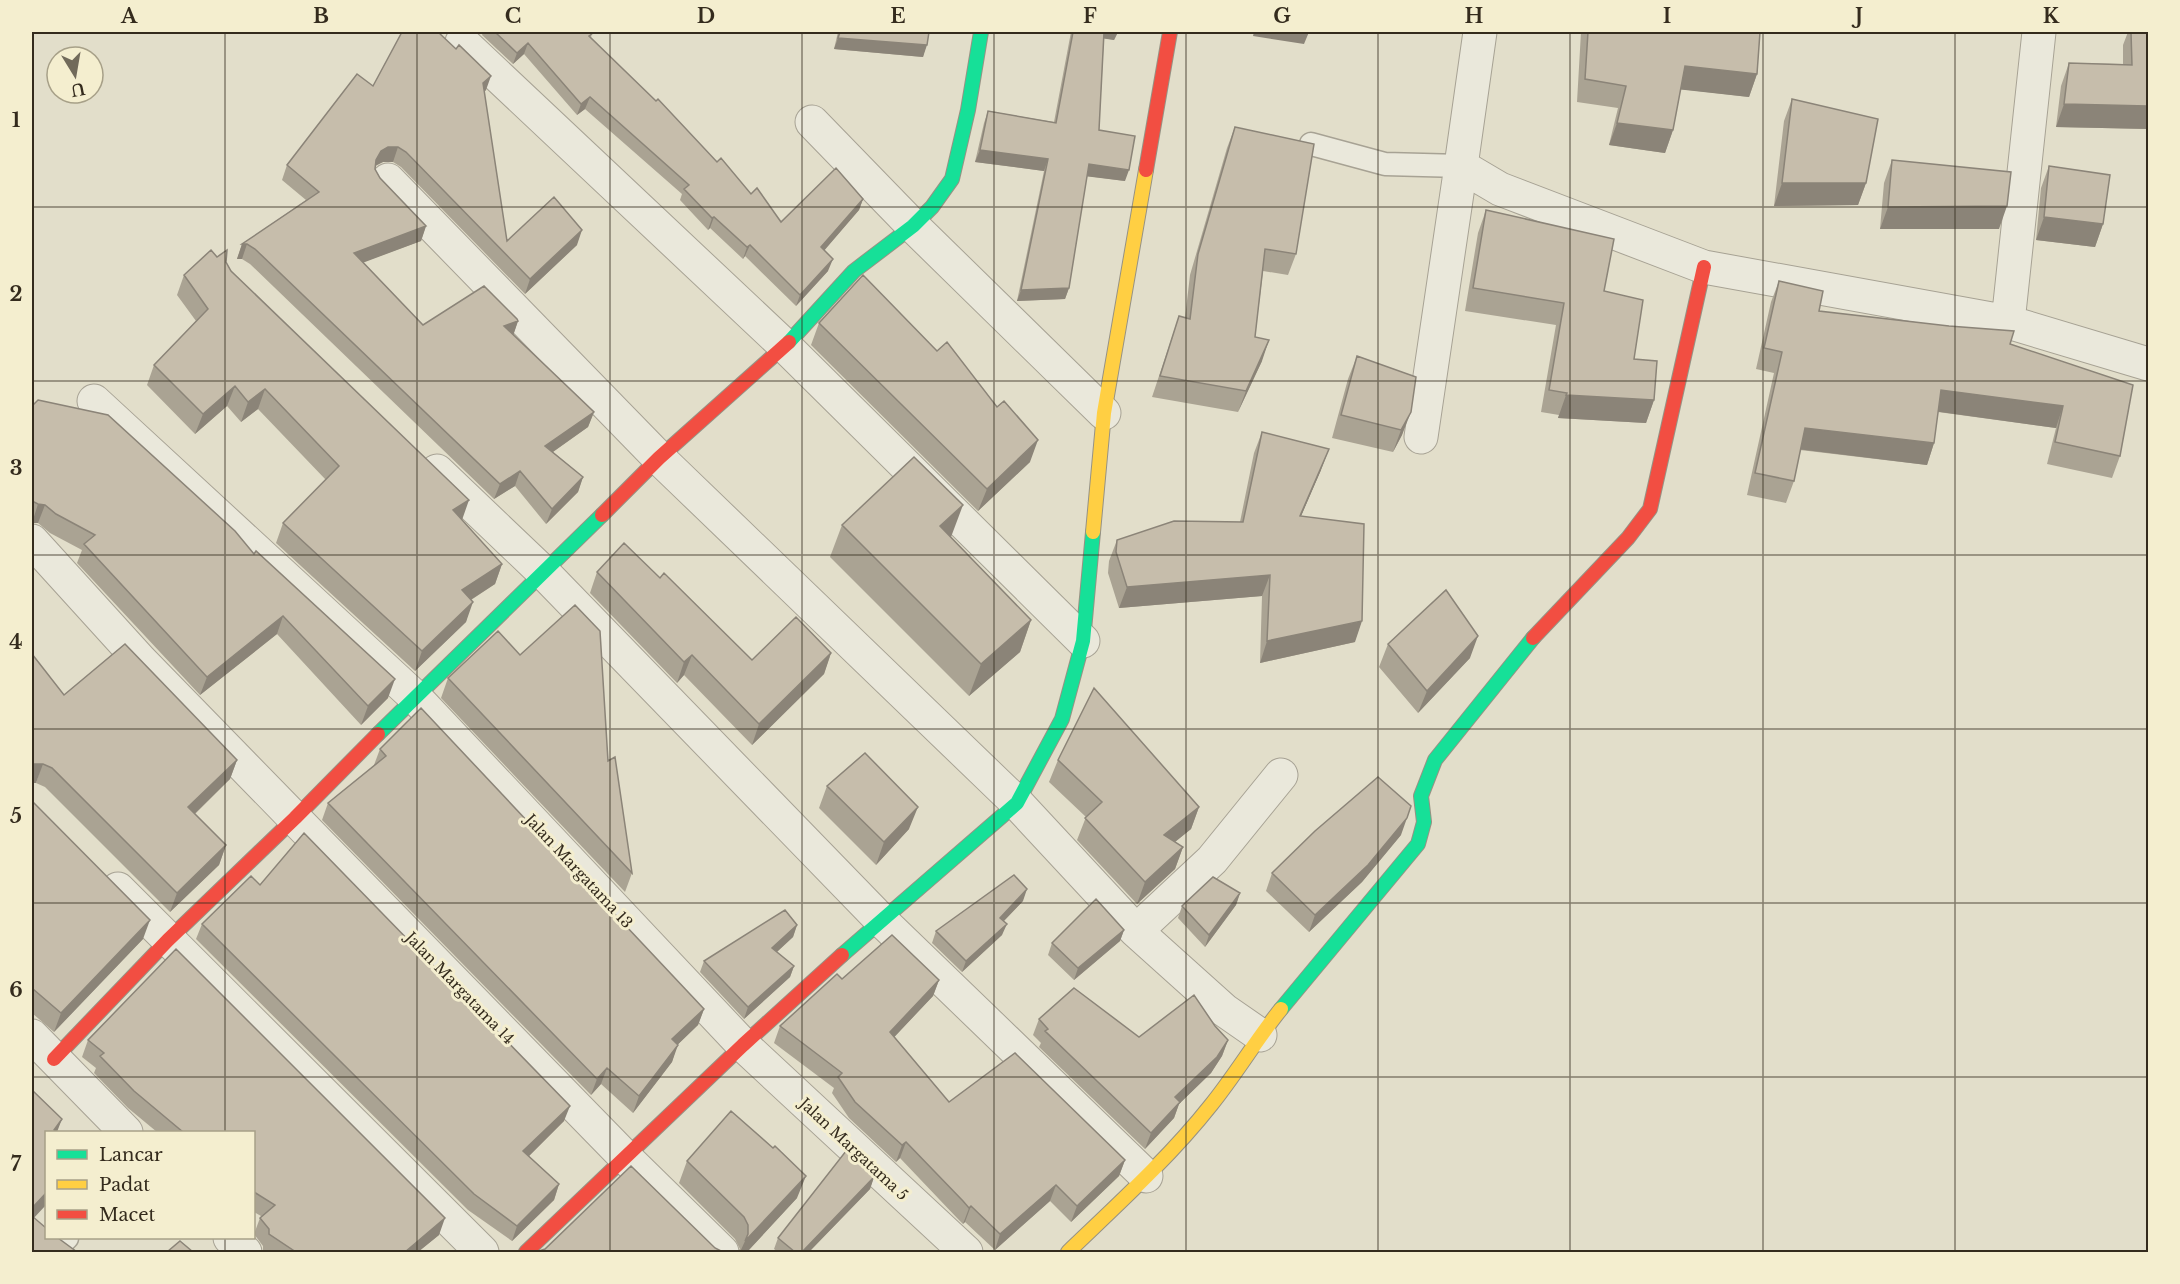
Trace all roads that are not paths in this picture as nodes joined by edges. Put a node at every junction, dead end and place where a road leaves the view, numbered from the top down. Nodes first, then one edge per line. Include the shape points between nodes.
1 (981, 32) edge
2 (1170, 32) edge
3 (1480, 32) edge
4 (2039, 32) edge
5 (462, 42) dead end
6 (812, 122) dead end
7 (1311, 144) edge
8 (1461, 166) junction
9 (388, 180) dead end
10 (913, 226) junction
11 (1704, 267) junction
12 (2008, 322) junction
13 (785, 346) junction
14 (2148, 364) edge
15 (94, 401) dead end
16 (1104, 413) junction
17 (1421, 437) dead end
18 (416, 450) edge
19 (659, 458) junction
20 (32, 541) edge
21 (544, 573) junction
22 (1083, 641) junction
23 (415, 697) junction
24 (1281, 775) dead end
25 (1017, 803) junction
26 (295, 818) junction
27 (96, 866) edge
28 (881, 920) junction
29 (1136, 931) junction
30 (168, 940) junction
31 (1260, 1035) junction
32 (742, 1045) junction
33 (43, 1047) edge
34 (125, 1131) edge
35 (625, 1157) junction
36 (1146, 1176) junction
37 (231, 1239) edge
38 (245, 1252) edge
39 (482, 1252) edge
40 (526, 1252) edge
41 (722, 1252) edge
42 (966, 1252) edge
43 (1068, 1252) edge

1 - 10 street via 952,179
2 - 16 street
3 - 8 street
4 - 12 street
5 - 13 street
6 - 10 street
7 - 8 lane via 1385,164
8 - 11 street via 1500,189
8 - 17 street
9 - 19 street
10 - 13 street via 854,271
10 - 16 street
11 - 12 street
11 - 31 street via 1650,509 1628,538 1536,634 1435,760 1421,796 1424,822 1418,843
12 - 14 street
13 - 19 street
13 - 22 street
15 - 23 street, Jalan Margatama 13
16 - 22 street
18 - 21 street
19 - 21 street
19 - 25 street
20 - 26 street, Jalan Margatama 14 via 141,661
21 - 23 street
21 - 28 street
22 - 25 street via 1062,719
23 - 26 street
23 - 32 street, Jalan Margatama 13
24 - 29 street via 1212,860
25 - 28 street
25 - 29 street
26 - 30 street
26 - 35 street, Jalan Margatama 14
27 - 30 street
28 - 32 street
28 - 36 street
29 - 31 street via 1224,1010
30 - 33 street
30 - 39 street
31 - 36 street via 1211,1106
32 - 35 street
32 - 42 street, Jalan Margatama 5
33 - 34 street
35 - 40 street
35 - 41 street, Jalan Margatama 14
36 - 43 street
37 - 38 street

